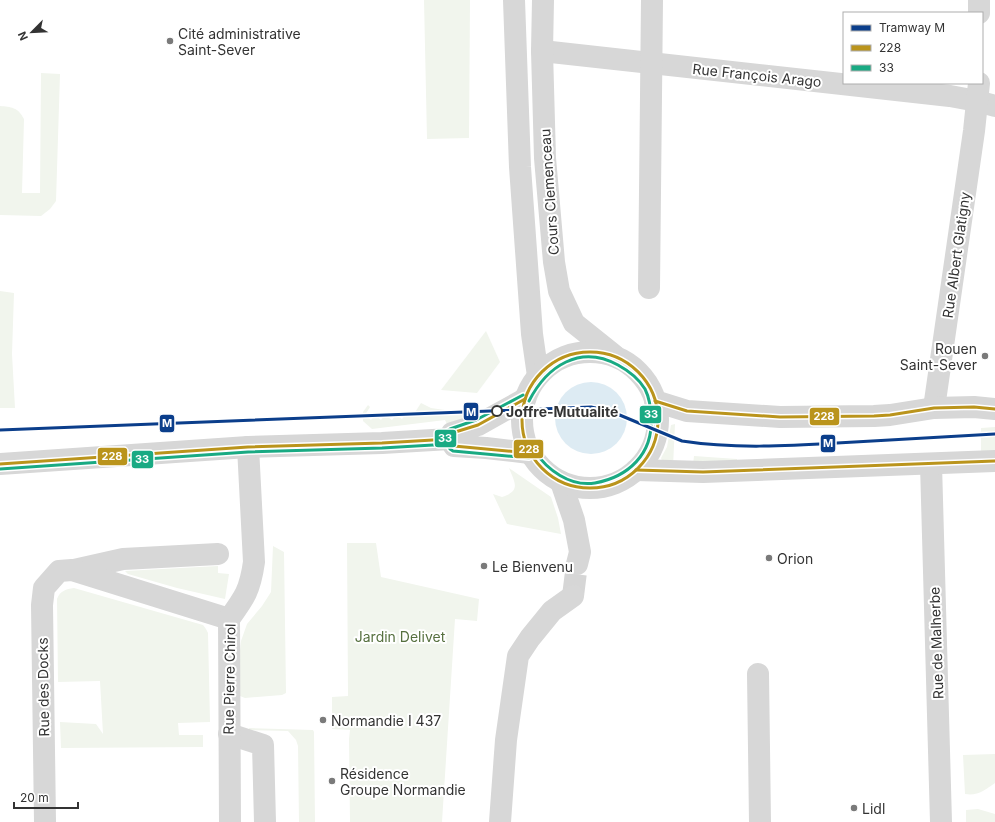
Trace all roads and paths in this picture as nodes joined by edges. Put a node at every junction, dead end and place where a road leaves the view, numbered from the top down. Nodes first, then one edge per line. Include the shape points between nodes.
1 (514, 0) edge
2 (543, 0) edge
3 (652, 0) edge
4 (979, 0) edge
5 (980, 12) edge
6 (542, 51) junction
7 (651, 63) junction
8 (984, 97) edge
9 (649, 288) dead end
10 (618, 358) junction
11 (538, 376) junction
12 (525, 399) junction
13 (655, 401) junction
14 (934, 408) junction
15 (995, 409) edge
16 (450, 439) junction
17 (248, 447) junction
18 (530, 453) junction
19 (995, 461) edge
20 (0, 464) edge
21 (931, 464) junction
22 (636, 470) junction
23 (561, 482) junction
24 (218, 554) dead end
25 (579, 558) tunnel mouth
26 (72, 570) junction
27 (573, 596) dead end
28 (229, 619) junction
29 (758, 674) dead end
30 (229, 734) junction
31 (45, 822) edge
32 (230, 822) edge
33 (265, 822) edge
34 (500, 822) edge
35 (760, 822) edge
36 (941, 822) edge

1 - 11 street, Cours Clemenceau via 520,167 532,334
2 - 6 street, Cours Clemenceau
3 - 7 street
4 - 5 street
6 - 7 street, Rue François Arago
6 - 10 street, Cours Clemenceau via 545,158 559,292 574,323
7 - 8 street, Rue François Arago via 950,96
7 - 9 street
8 - 14 street, Rue Albert Glatigny
10 - 11 street via 593,352 567,356
10 - 13 street via 644,379
11 - 12 street
12 - 16 street via 478,425 452,433
12 - 18 street via 522,428
13 - 14 street via 687,411 780,417 890,415
13 - 22 street via 658,423 654,444
14 - 15 street
16 - 17 street
16 - 18 street via 454,446
17 - 20 street
17 - 28 street, Rue Pierre Chirol via 254,562 252,580 244,598
18 - 23 street via 543,470
19 - 21 street
21 - 22 street via 703,472
21 - 36 street, Rue de Malherbe
22 - 23 street via 618,483 601,488 581,488
23 - 25 street via 574,520
24 - 26 street, Rue des Docks via 123,559
26 - 28 street
26 - 31 street, Rue des Docks via 59,571 44,588 42,600
27 - 34 street via 552,611 518,656 506,740
28 - 30 street, Rue Pierre Chirol
29 - 35 street
30 - 32 street, Rue Pierre Chirol
30 - 33 street via 263,745

